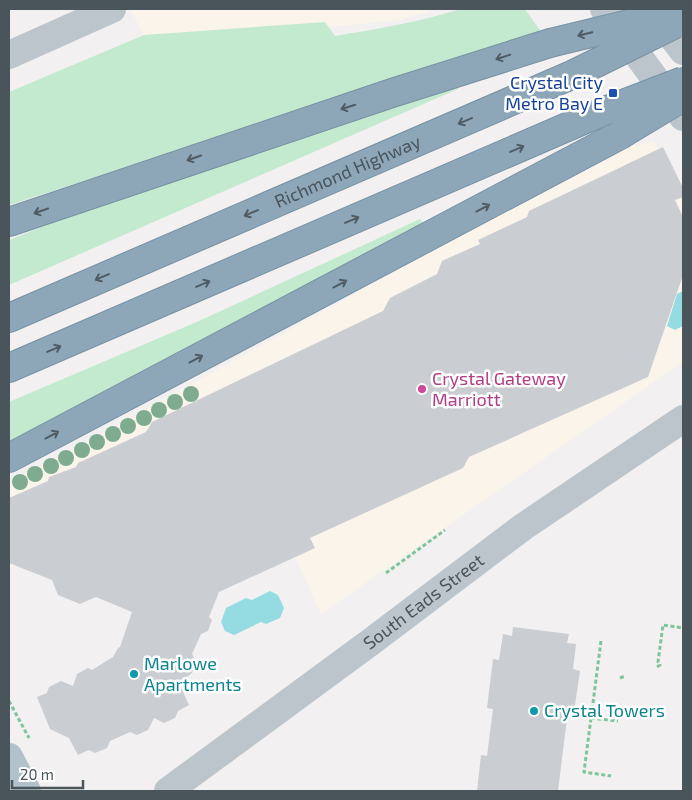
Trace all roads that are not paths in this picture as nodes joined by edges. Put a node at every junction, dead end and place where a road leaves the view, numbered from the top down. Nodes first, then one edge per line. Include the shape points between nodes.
1 (112, 9) edge
2 (604, 9) edge
3 (651, 9) edge
4 (683, 11) edge
5 (683, 20) edge
6 (683, 51) edge
7 (9, 55) edge
8 (683, 81) edge
9 (683, 97) edge
10 (683, 117) edge
11 (9, 222) edge
12 (9, 318) edge
13 (9, 368) edge
14 (683, 419) edge
15 (9, 458) edge
16 (9, 758) edge
17 (26, 791) edge
18 (168, 791) edge

1 - 7 street
2 - 10 street
3 - 6 street
4 -> 11 highway, bridge via 550,43
5 -> 12 highway, Richmond Highway, bridge via 574,74
13 -> 8 highway, bridge via 602,112
15 -> 9 highway, bridge via 620,136
14 - 18 street, South Eads Street via 523,527
16 - 17 main road

